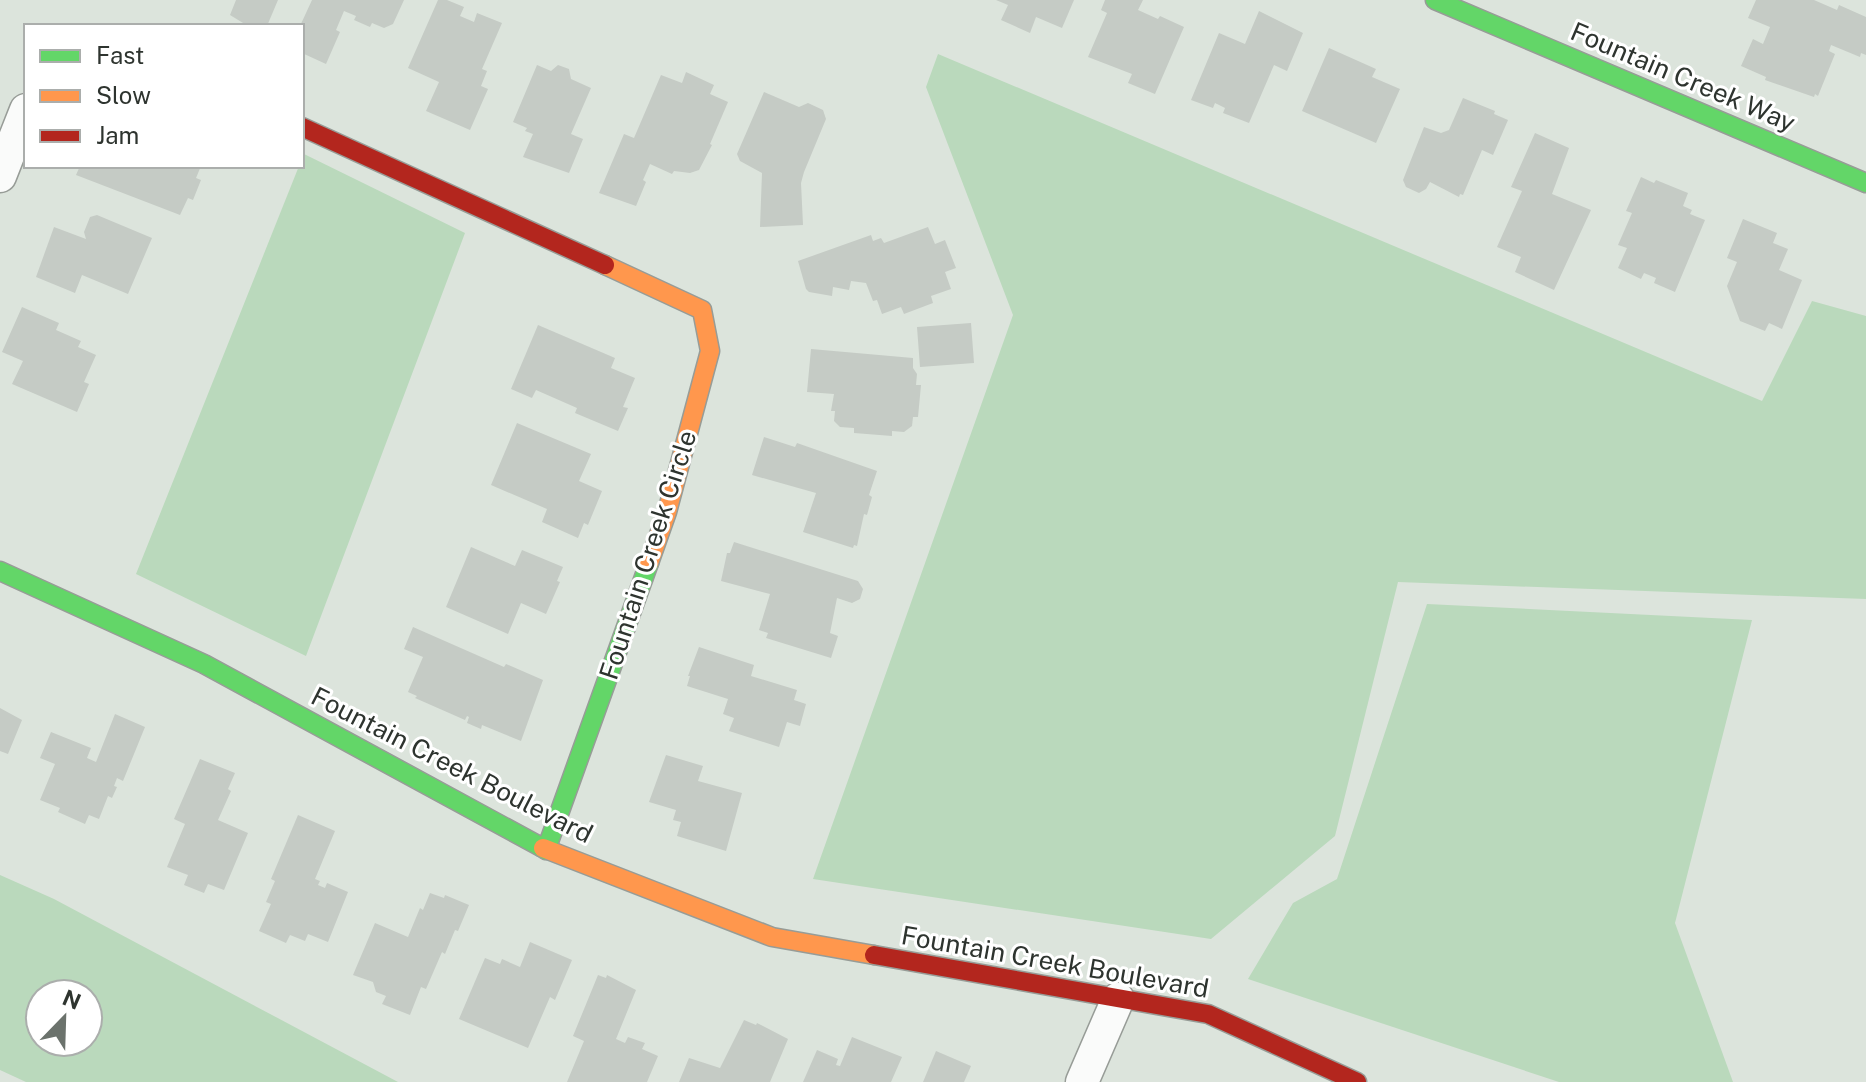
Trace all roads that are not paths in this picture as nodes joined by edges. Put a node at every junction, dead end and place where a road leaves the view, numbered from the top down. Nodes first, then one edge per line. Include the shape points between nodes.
1 (1435, 0) edge
2 (24, 115) edge
3 (304, 128) edge
4 (0, 176) edge
5 (1866, 183) edge
6 (0, 571) edge
7 (546, 850) junction
8 (1118, 999) junction
9 (1082, 1082) edge
10 (1357, 1082) edge

1 - 5 street, Fountain Creek Way
2 - 4 street
3 - 7 street, Fountain Creek Circle via 702,310 710,351 667,512
6 - 7 street, Fountain Creek Boulevard via 204,664
7 - 8 street, Fountain Creek Boulevard via 772,937
8 - 9 street
8 - 10 street, Fountain Creek Boulevard via 1208,1014

